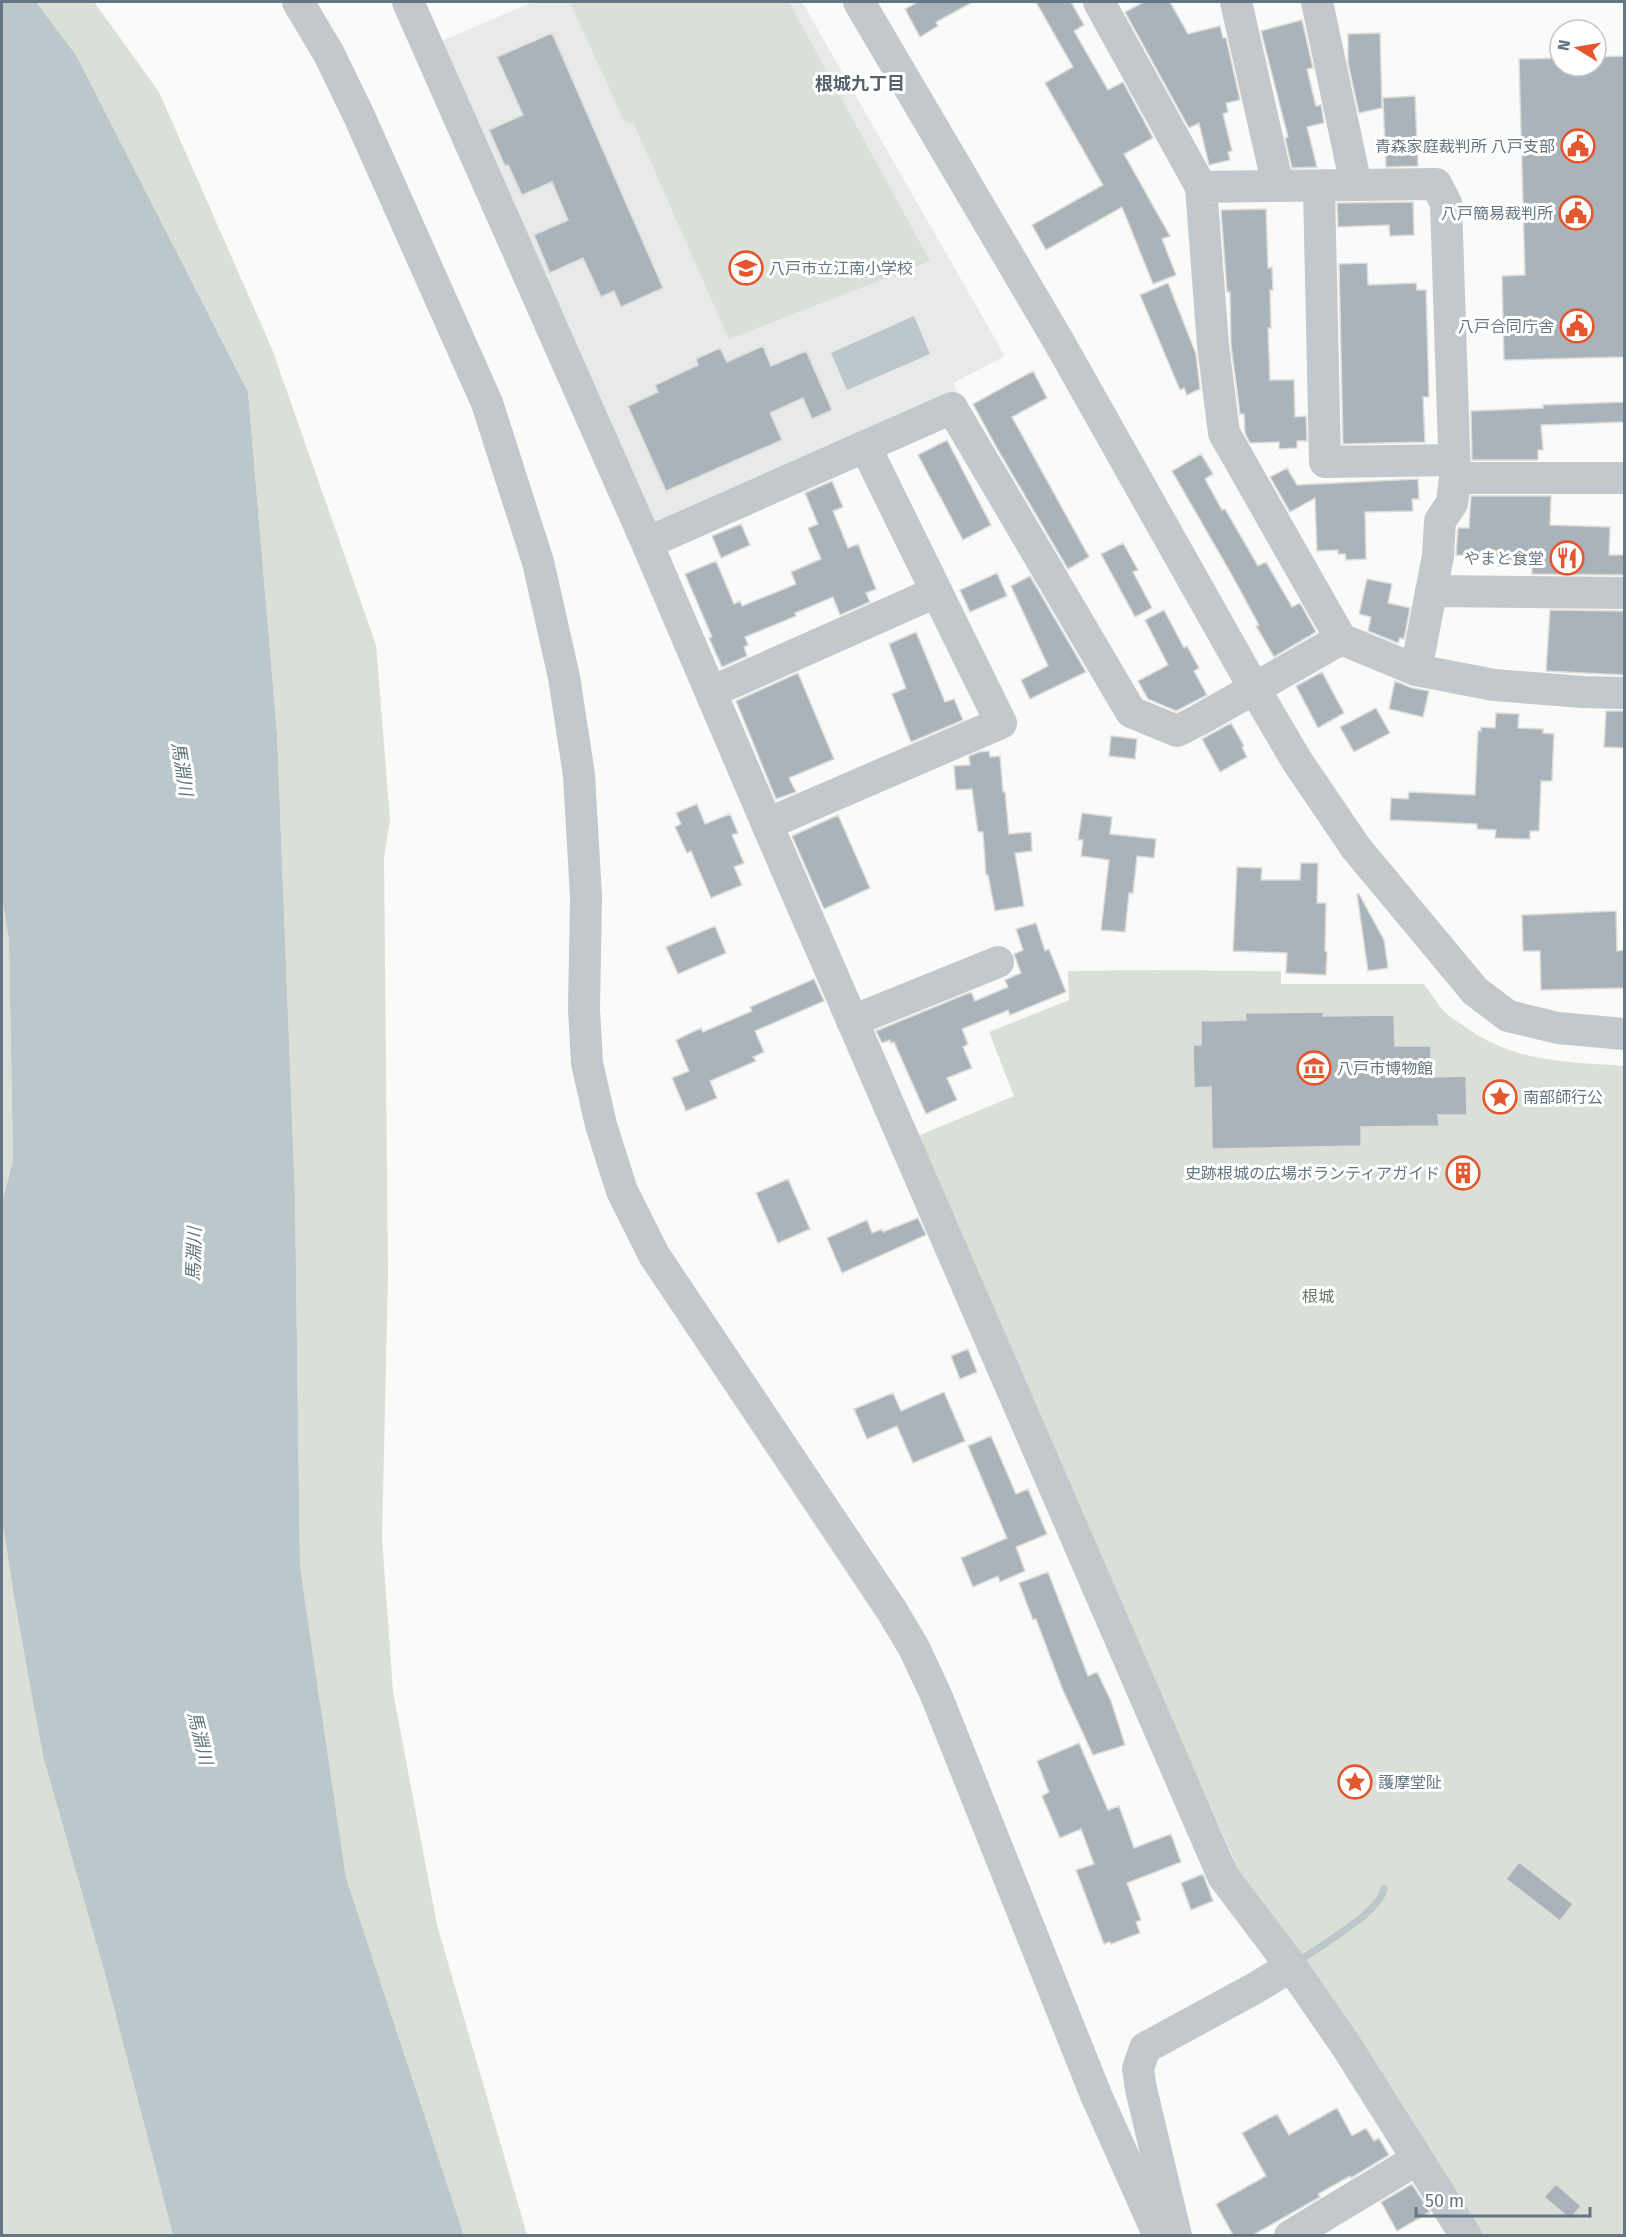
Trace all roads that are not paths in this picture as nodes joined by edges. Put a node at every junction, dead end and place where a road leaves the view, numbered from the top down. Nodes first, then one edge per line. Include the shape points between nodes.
1 (298, 2) edge
2 (408, 2) edge
3 (859, 2) edge
4 (1099, 2) edge
5 (1236, 2) edge
6 (1317, 2) edge
7 (1356, 185) junction
8 (1278, 186) junction
9 (1201, 187) junction
10 (1319, 187) junction
11 (865, 446) junction
12 (1455, 469) junction
13 (1624, 478) edge
14 (647, 543) junction
15 (1431, 591) junction
16 (936, 592) junction
17 (1624, 593) edge
18 (1341, 639) junction
19 (1416, 670) junction
20 (1254, 688) junction
21 (711, 692) junction
22 (1624, 693) edge
23 (766, 824) junction
24 (998, 962) dead end
25 (852, 1021) junction
26 (1624, 1034) edge
27 (1292, 1966) junction
28 (1416, 2160) junction
29 (1160, 2235) edge
30 (1176, 2235) edge
31 (1290, 2235) edge
32 (1466, 2235) edge

1 - 29 street via 359,116 487,403 538,562 564,677 579,775 586,885 587,1063 622,1191 654,1255 914,1648 1096,2095
2 - 14 street
3 - 20 street via 1059,342
4 - 9 street
5 - 8 street
6 - 7 street
7 - 10 street
7 - 12 street via 1436,184 1446,203
8 - 9 street
8 - 10 street
9 - 18 street via 1224,433
10 - 12 street via 1325,462
11 - 14 street
11 - 16 street
11 - 20 street via 952,408 1131,712 1177,730
12 - 13 street
12 - 15 street via 1452,503 1440,521
14 - 21 street
15 - 17 street
15 - 19 street
16 - 21 street
16 - 23 street via 1001,723
18 - 19 street
18 - 20 street
19 - 22 street via 1494,685
20 - 26 street via 1356,848 1475,990 1508,1016 1558,1028
21 - 23 street
23 - 25 street
24 - 25 street
25 - 27 street via 1223,1876
27 - 28 street
27 - 30 street via 1145,2048 1138,2069 1141,2089
28 - 31 street
28 - 32 street

